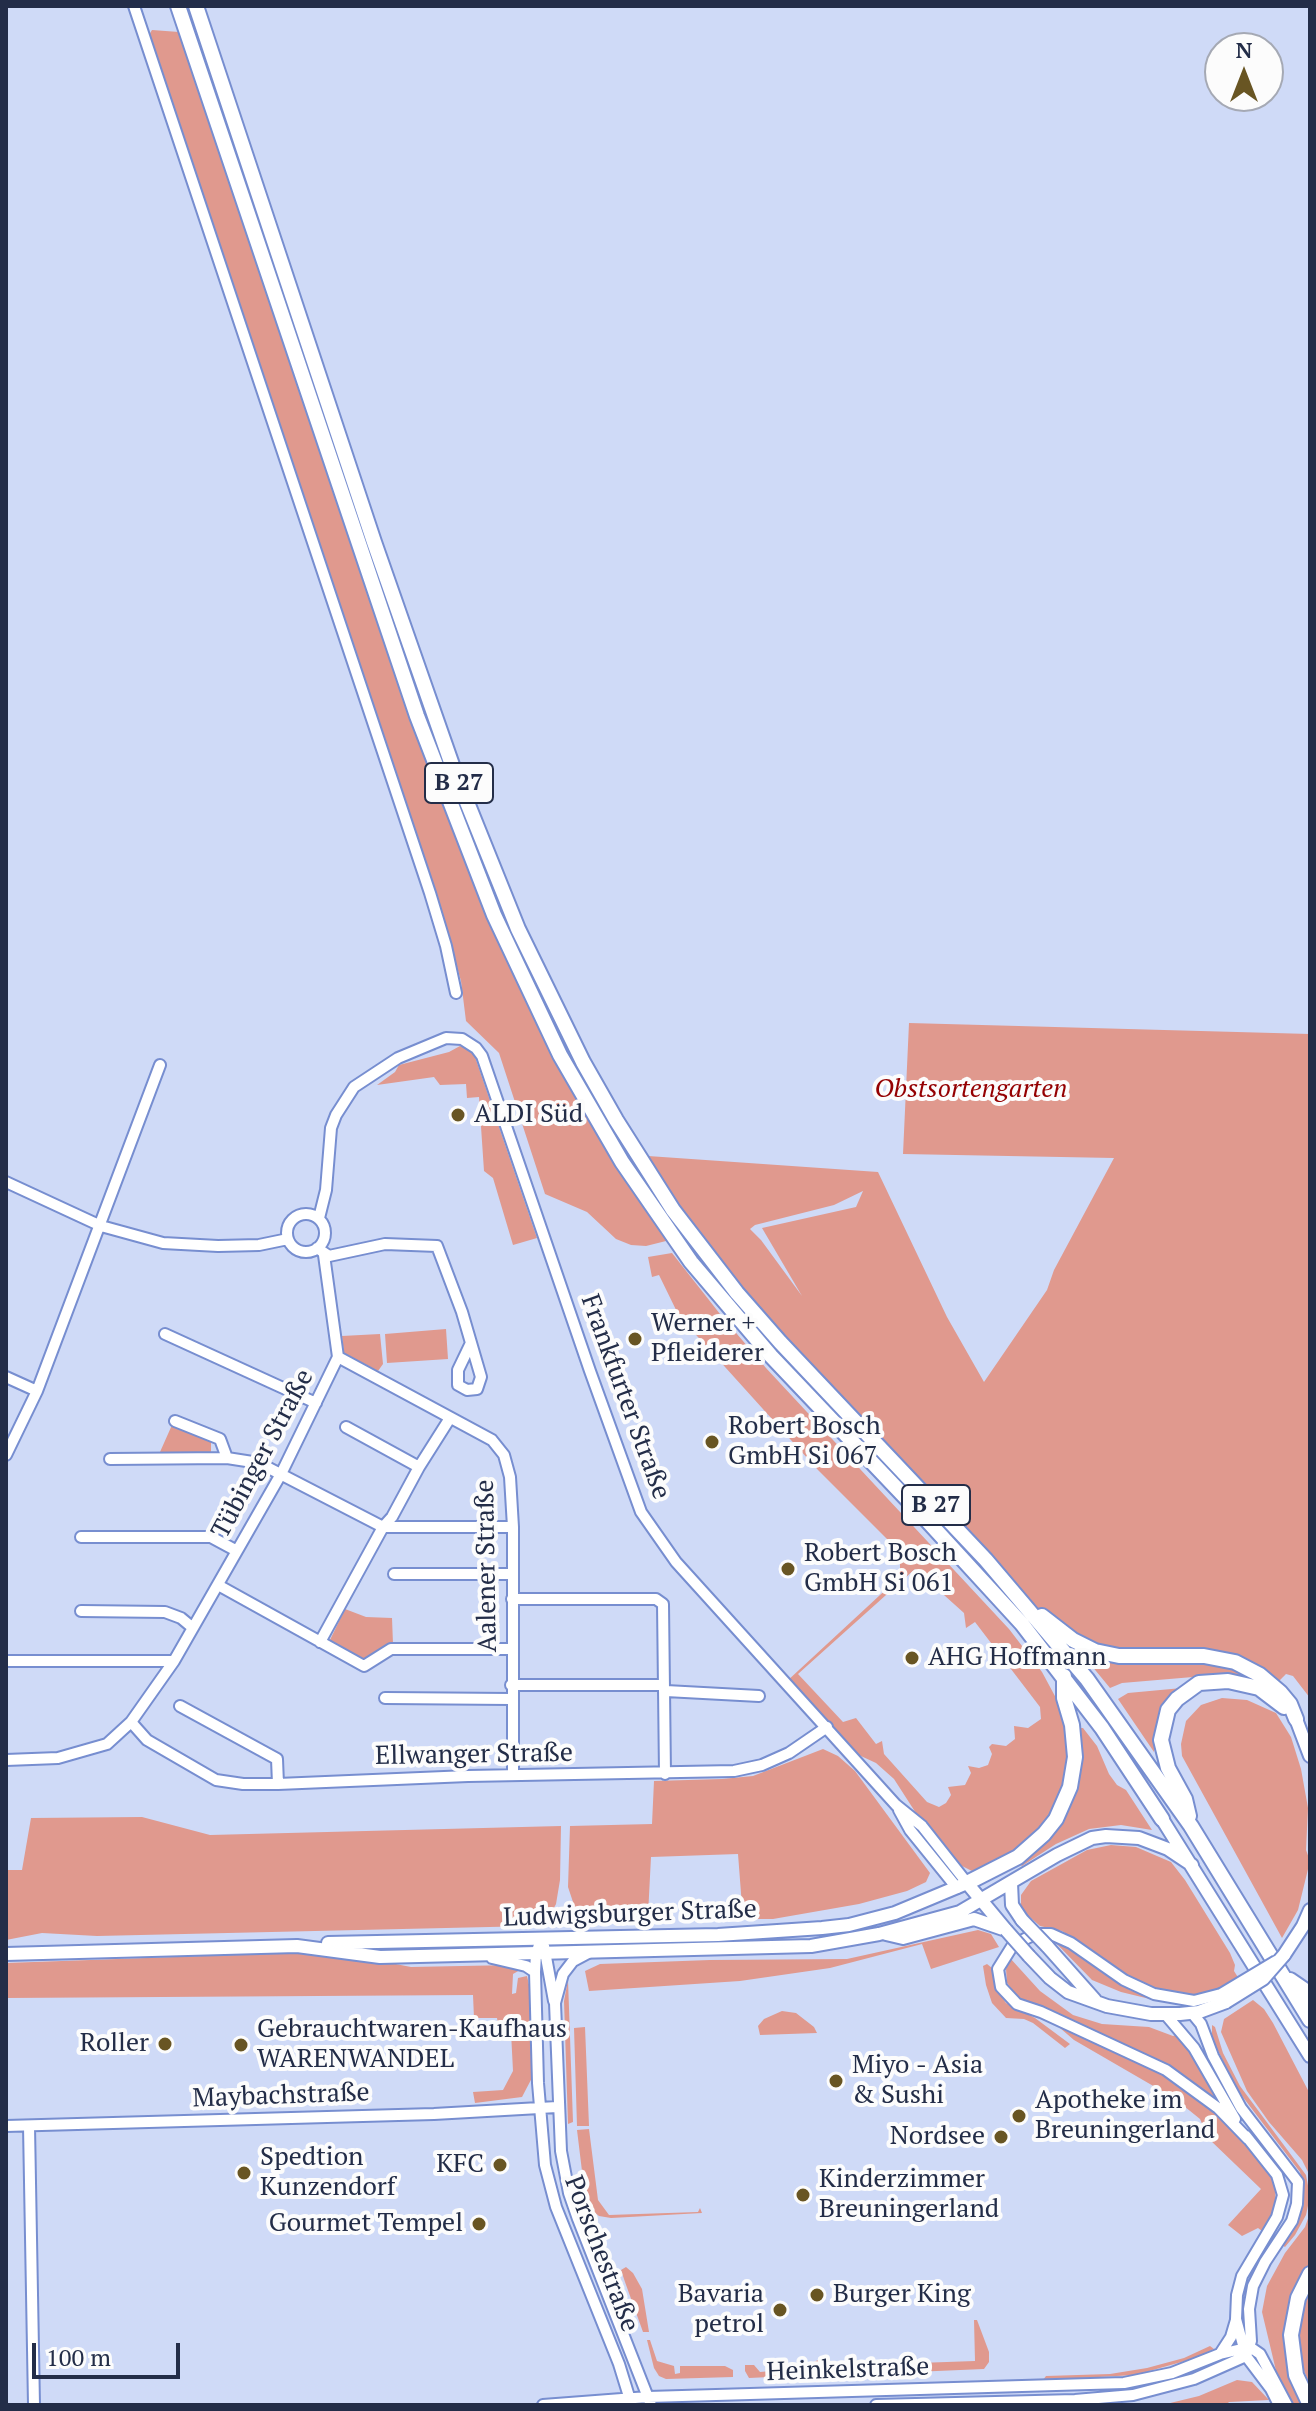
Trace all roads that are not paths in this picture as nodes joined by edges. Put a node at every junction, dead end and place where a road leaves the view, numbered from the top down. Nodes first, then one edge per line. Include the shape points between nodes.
1 (134, 6) edge
2 (179, 10) edge
3 (197, 10) edge
4 (456, 993) dead end
5 (160, 1065) dead end
6 (6, 1182) edge
7 (319, 1218) junction
8 (101, 1226) junction
9 (288, 1239) junction
10 (320, 1252) junction
11 (165, 1334) dead end
12 (470, 1345) dead end
13 (338, 1357) junction
14 (6, 1377) edge
15 (37, 1391) junction
16 (316, 1403) junction
17 (450, 1418) junction
18 (175, 1421) dead end
19 (346, 1427) dead end
20 (6, 1455) edge
21 (227, 1458) junction
22 (110, 1459) dead end
23 (419, 1467) junction
24 (281, 1474) junction
25 (383, 1527) junction
26 (513, 1527) junction
27 (81, 1537) dead end
28 (237, 1551) junction
29 (394, 1574) dead end
30 (512, 1574) junction
31 (218, 1585) junction
32 (512, 1599) junction
33 (81, 1611) dead end
34 (1033, 1612) junction
35 (193, 1628) junction
36 (320, 1642) junction
37 (511, 1649) junction
38 (6, 1661) edge
39 (174, 1661) junction
40 (1064, 1675) junction
41 (511, 1685) junction
42 (665, 1688) junction
43 (759, 1696) dead end
44 (385, 1698) dead end
45 (511, 1699) junction
46 (180, 1706) dead end
47 (1296, 1719) junction
48 (131, 1722) junction
49 (827, 1727) junction
50 (1310, 1756) edge
51 (6, 1760) edge
52 (665, 1774) junction
53 (513, 1775) junction
54 (278, 1784) junction
55 (1162, 1819) joint
56 (1191, 1826) junction
57 (1192, 1865) junction
58 (1011, 1883) junction
59 (962, 1886) junction
60 (982, 1901) junction
61 (1310, 1910) edge
62 (1006, 1930) junction
63 (881, 1933) junction
64 (541, 1939) junction
65 (297, 1946) junction
66 (590, 1953) junction
67 (6, 1954) edge
68 (541, 1954) junction
69 (474, 1955) junction
70 (535, 1972) junction
71 (1284, 1976) junction
72 (1224, 1998) junction
73 (1310, 1998) edge
74 (555, 2003) junction
75 (1097, 2003) junction
76 (1212, 2008) junction
77 (1192, 2013) junction
78 (1166, 2015) junction
79 (1310, 2020) edge
80 (1201, 2024) junction
81 (1310, 2056) edge
82 (557, 2107) junction
83 (540, 2108) junction
84 (6, 2126) edge
85 (29, 2126) junction
86 (1248, 2139) junction
87 (1310, 2274) edge
88 (1236, 2319) junction
89 (1247, 2351) junction
90 (1220, 2354) junction
91 (1075, 2386) junction
92 (1075, 2400) junction
93 (649, 2401) edge
94 (633, 2403) edge
95 (34, 2405) edge
96 (543, 2405) edge
97 (876, 2405) edge
98 (1279, 2405) edge
99 (1287, 2405) edge
100 (1310, 2405) edge

1 - 4 street via 430,893
2 - 40 highway, B 27 via 427,744 494,915 560,1055 662,1223 725,1304 975,1571
3 - 34 highway, B 27 via 452,765 518,929 583,1062 673,1210 737,1293
5 - 8 street
6 - 8 street
7 - 9 street via 305,1214 293,1219
7 - 10 street via 325,1235
7 - 49 street, Frankfurter Straße via 331,1128 354,1087 398,1058 453,1037 469,1042 482,1056 641,1512 676,1562
8 - 9 street via 163,1243 259,1245
8 - 15 street
9 - 10 street via 300,1251
10 - 12 street via 329,1256 385,1244 437,1246
10 - 13 street, Tübinger Straße
11 - 16 street
13 - 16 street, Tübinger Straße
13 - 17 street, Aalener Straße
14 - 15 street
15 - 20 street
16 - 24 street, Tübinger Straße
17 - 23 street
17 - 26 street, Aalener Straße via 492,1440 504,1455
18 - 21 street via 220,1439
19 - 23 street
21 - 22 street
21 - 24 street via 259,1463
23 - 25 street
24 - 25 street
24 - 28 street, Tübinger Straße
25 - 26 street
25 - 36 street
26 - 30 street, Aalener Straße
27 - 28 street via 211,1537
28 - 31 street, Tübinger Straße
29 - 30 street
30 - 32 street, Aalener Straße
31 - 35 street, Tübinger Straße
31 - 36 street
32 - 37 street, Aalener Straße
32 - 42 street via 656,1599 665,1611
33 - 35 street via 165,1612
34 - 47 highway via 1095,1651 1130,1658 1192,1655 1235,1662 1280,1692
34 - 56 highway, B 27
35 - 39 street, Tübinger Straße
36 - 37 street via 364,1666 391,1649
37 - 41 street, Aalener Straße
38 - 39 street
39 - 48 street, Tübinger Straße
40 - 55 highway, B 27
40 - 59 highway via 1075,1757 1060,1810 1031,1847
41 - 42 street
41 - 45 street, Aalener Straße
42 - 43 street
42 - 52 street
44 - 45 street
45 - 53 street, Aalener Straße
46 - 54 street via 277,1759
47 - 50 main road
47 - 56 highway via 1259,1688 1228,1681 1199,1683 1177,1699 1168,1710 1161,1740
48 - 51 street, Tübinger Straße via 107,1744 82,1752
48 - 54 street, Ellwanger Straße via 147,1740 216,1780
49 - 52 street, Ellwanger Straße via 762,1765
49 - 59 street, Frankfurter Straße via 896,1805 922,1826
52 - 53 street, Ellwanger Straße
53 - 54 street, Ellwanger Straße
55 - 57 main road, B 27
56 - 71 highway, B 27
57 - 58 main road via 1148,1840 1106,1836 1079,1843
57 - 81 main road, B 27
58 - 60 main road
58 - 75 main road, bridge via 1012,1905 1022,1920
59 - 60 main road
59 - 64 main road, Ludwigsburger Straße via 895,1913 836,1927
60 - 62 main road
60 - 63 main road via 937,1920
61 - 72 main road, bridge via 1263,1979
62 - 63 main road via 974,1919 903,1938
62 - 75 main road, bridge via 1050,1978
63 - 66 main road, Ludwigsburger Straße via 811,1946
64 - 65 main road, Ludwigsburger Straße
64 - 68 street, Porschestraße
65 - 67 main road, Ludwigsburger Straße
65 - 69 main road, Ludwigsburger Straße via 380,1957
66 - 68 main road, Ludwigsburger Straße
66 - 74 street, Porschestraße via 573,1961 563,1974
68 - 69 main road, Ludwigsburger Straße
68 - 70 street, Porschestraße
68 - 74 street, Porschestraße
69 - 70 street
70 - 83 street, Porschestraße
71 - 73 highway
71 - 79 highway, B 27
72 - 76 main road
72 - 86 street via 1194,2001 1144,1991 1051,1934 1035,1934 1013,1945 999,1965 1001,1987 1017,2004 1183,2080
74 - 82 street, Porschestraße
75 - 78 main road
76 - 77 main road
76 - 80 street
77 - 78 main road
77 - 80 street
78 - 86 street via 1194,2048
80 - 89 street via 1241,2108 1298,2182 1292,2221 1253,2286
82 - 83 street, Maybachstraße
82 - 93 street, Porschestraße via 569,2193
83 - 85 street, Maybachstraße
83 - 94 street, Porschestraße via 542,2150 554,2200
84 - 85 street, Maybachstraße
85 - 95 street
86 - 88 street via 1277,2175 1283,2200 1242,2276
87 - 100 highway via 1298,2298 1291,2335 1296,2375
88 - 89 street
88 - 90 street
89 - 90 street, Heinkelstraße
89 - 92 street, Heinkelstraße via 1194,2379 1160,2389
89 - 98 street
89 - 99 street via 1260,2354
90 - 91 street, Heinkelstraße via 1149,2379
91 - 92 street
91 - 93 street, Heinkelstraße
92 - 97 street, Heinkelstraße
93 - 94 street, Heinkelstraße
94 - 96 street, Heinkelstraße

